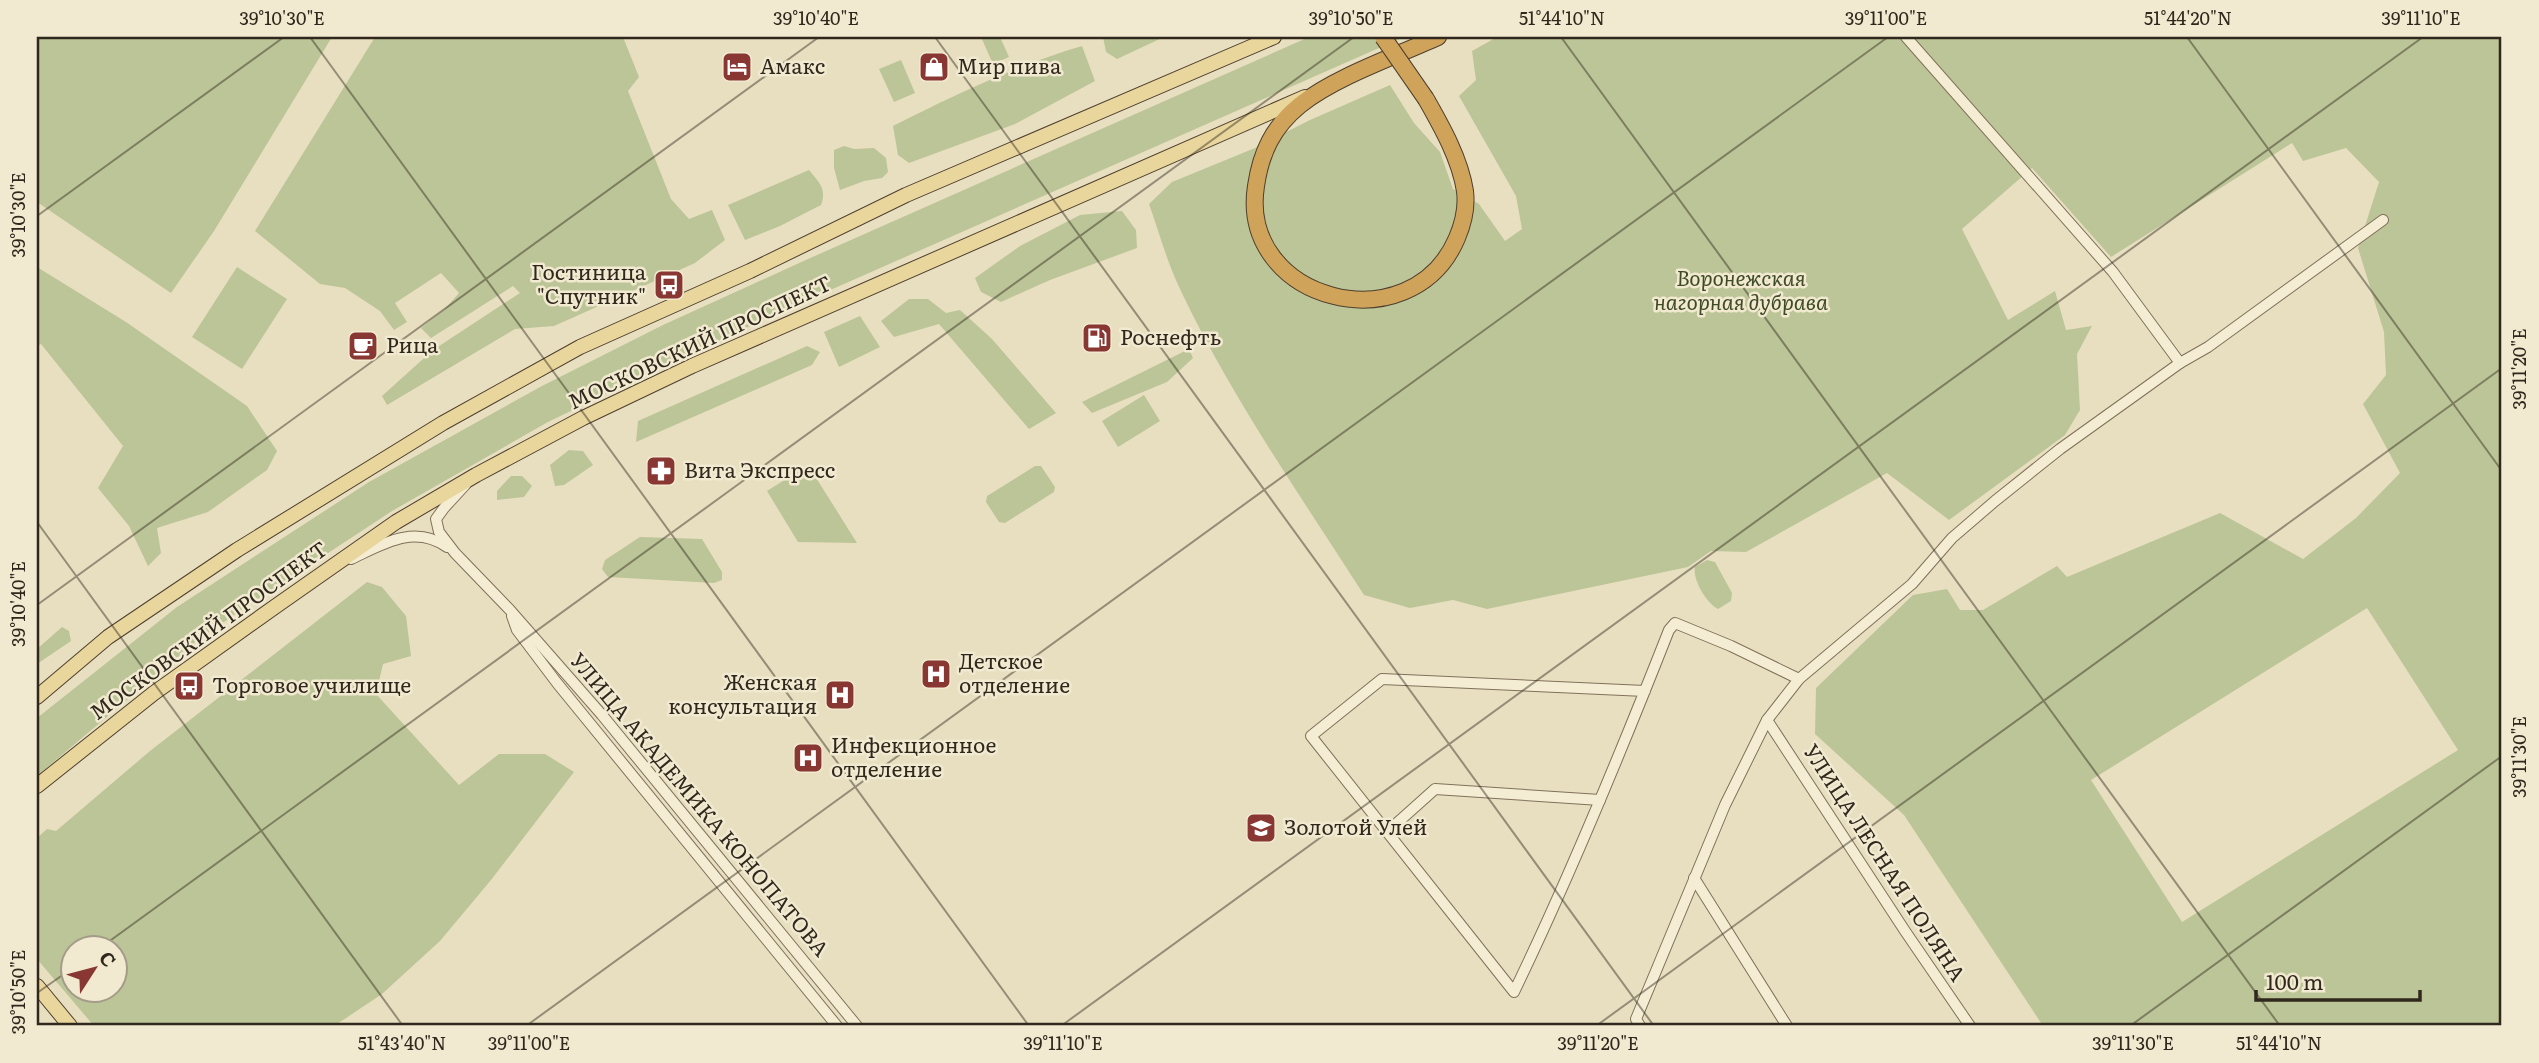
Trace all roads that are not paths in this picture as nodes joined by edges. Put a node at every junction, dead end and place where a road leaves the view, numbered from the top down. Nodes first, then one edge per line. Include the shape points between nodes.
1 (1274, 37) edge
2 (1383, 37) edge
3 (1438, 37) edge
4 (1906, 37) edge
5 (1319, 91) junction
6 (2384, 220) dead end
7 (2180, 363) junction
8 (476, 475) junction
9 (455, 553) junction
10 (330, 568) junction
11 (510, 610) junction
12 (1799, 679) junction
13 (1645, 691) junction
14 (37, 697) edge
15 (1767, 720) junction
16 (37, 786) edge
17 (1600, 800) junction
18 (1387, 832) junction
19 (1694, 878) junction
20 (37, 986) edge
21 (70, 1026) edge
22 (837, 1026) edge
23 (857, 1026) edge
24 (1640, 1026) edge
25 (1787, 1026) edge
26 (1970, 1026) edge

1 - 14 main road, МОСКОВСКИЙ ПРОСПЕКТ via 906,195 580,347 443,423 237,550 108,637
2 - 5 highway, bridge via 1442,128 1465,193 1462,226 1444,260 1417,283 1387,297 1352,301 1316,291 1286,271 1255,219 1255,189 1266,146 1283,120
3 - 5 highway, МОСКОВСКИЙ ПРОСПЕКТ
4 - 7 street via 2113,272
5 - 8 main road, МОСКОВСКИЙ ПРОСПЕКТ via 692,366
6 - 7 street
7 - 12 street via 1995,501 1952,538 1912,584
8 - 9 street via 436,519 439,532
8 - 10 main road, МОСКОВСКИЙ ПРОСПЕКТ
9 - 10 street via 436,539 401,537
9 - 11 street, УЛИЦА АКАДЕМИКА КОНОПАТОВА
10 - 16 main road, МОСКОВСКИЙ ПРОСПЕКТ via 154,693
11 - 22 street, УЛИЦА АКАДЕМИКА КОНОПАТОВА via 517,630 557,683
11 - 23 street, УЛИЦА АКАДЕМИКА КОНОПАТОВА
12 - 13 street via 1675,623
12 - 15 street
13 - 17 street
13 - 18 street via 1382,678 1311,736
15 - 19 street
15 - 26 street, УЛИЦА ЛЕСНАЯ ПОЛЯНА
17 - 18 street via 1435,789
17 - 18 street via 1514,992
19 - 24 street via 1636,1019
19 - 25 street
20 - 21 main road

